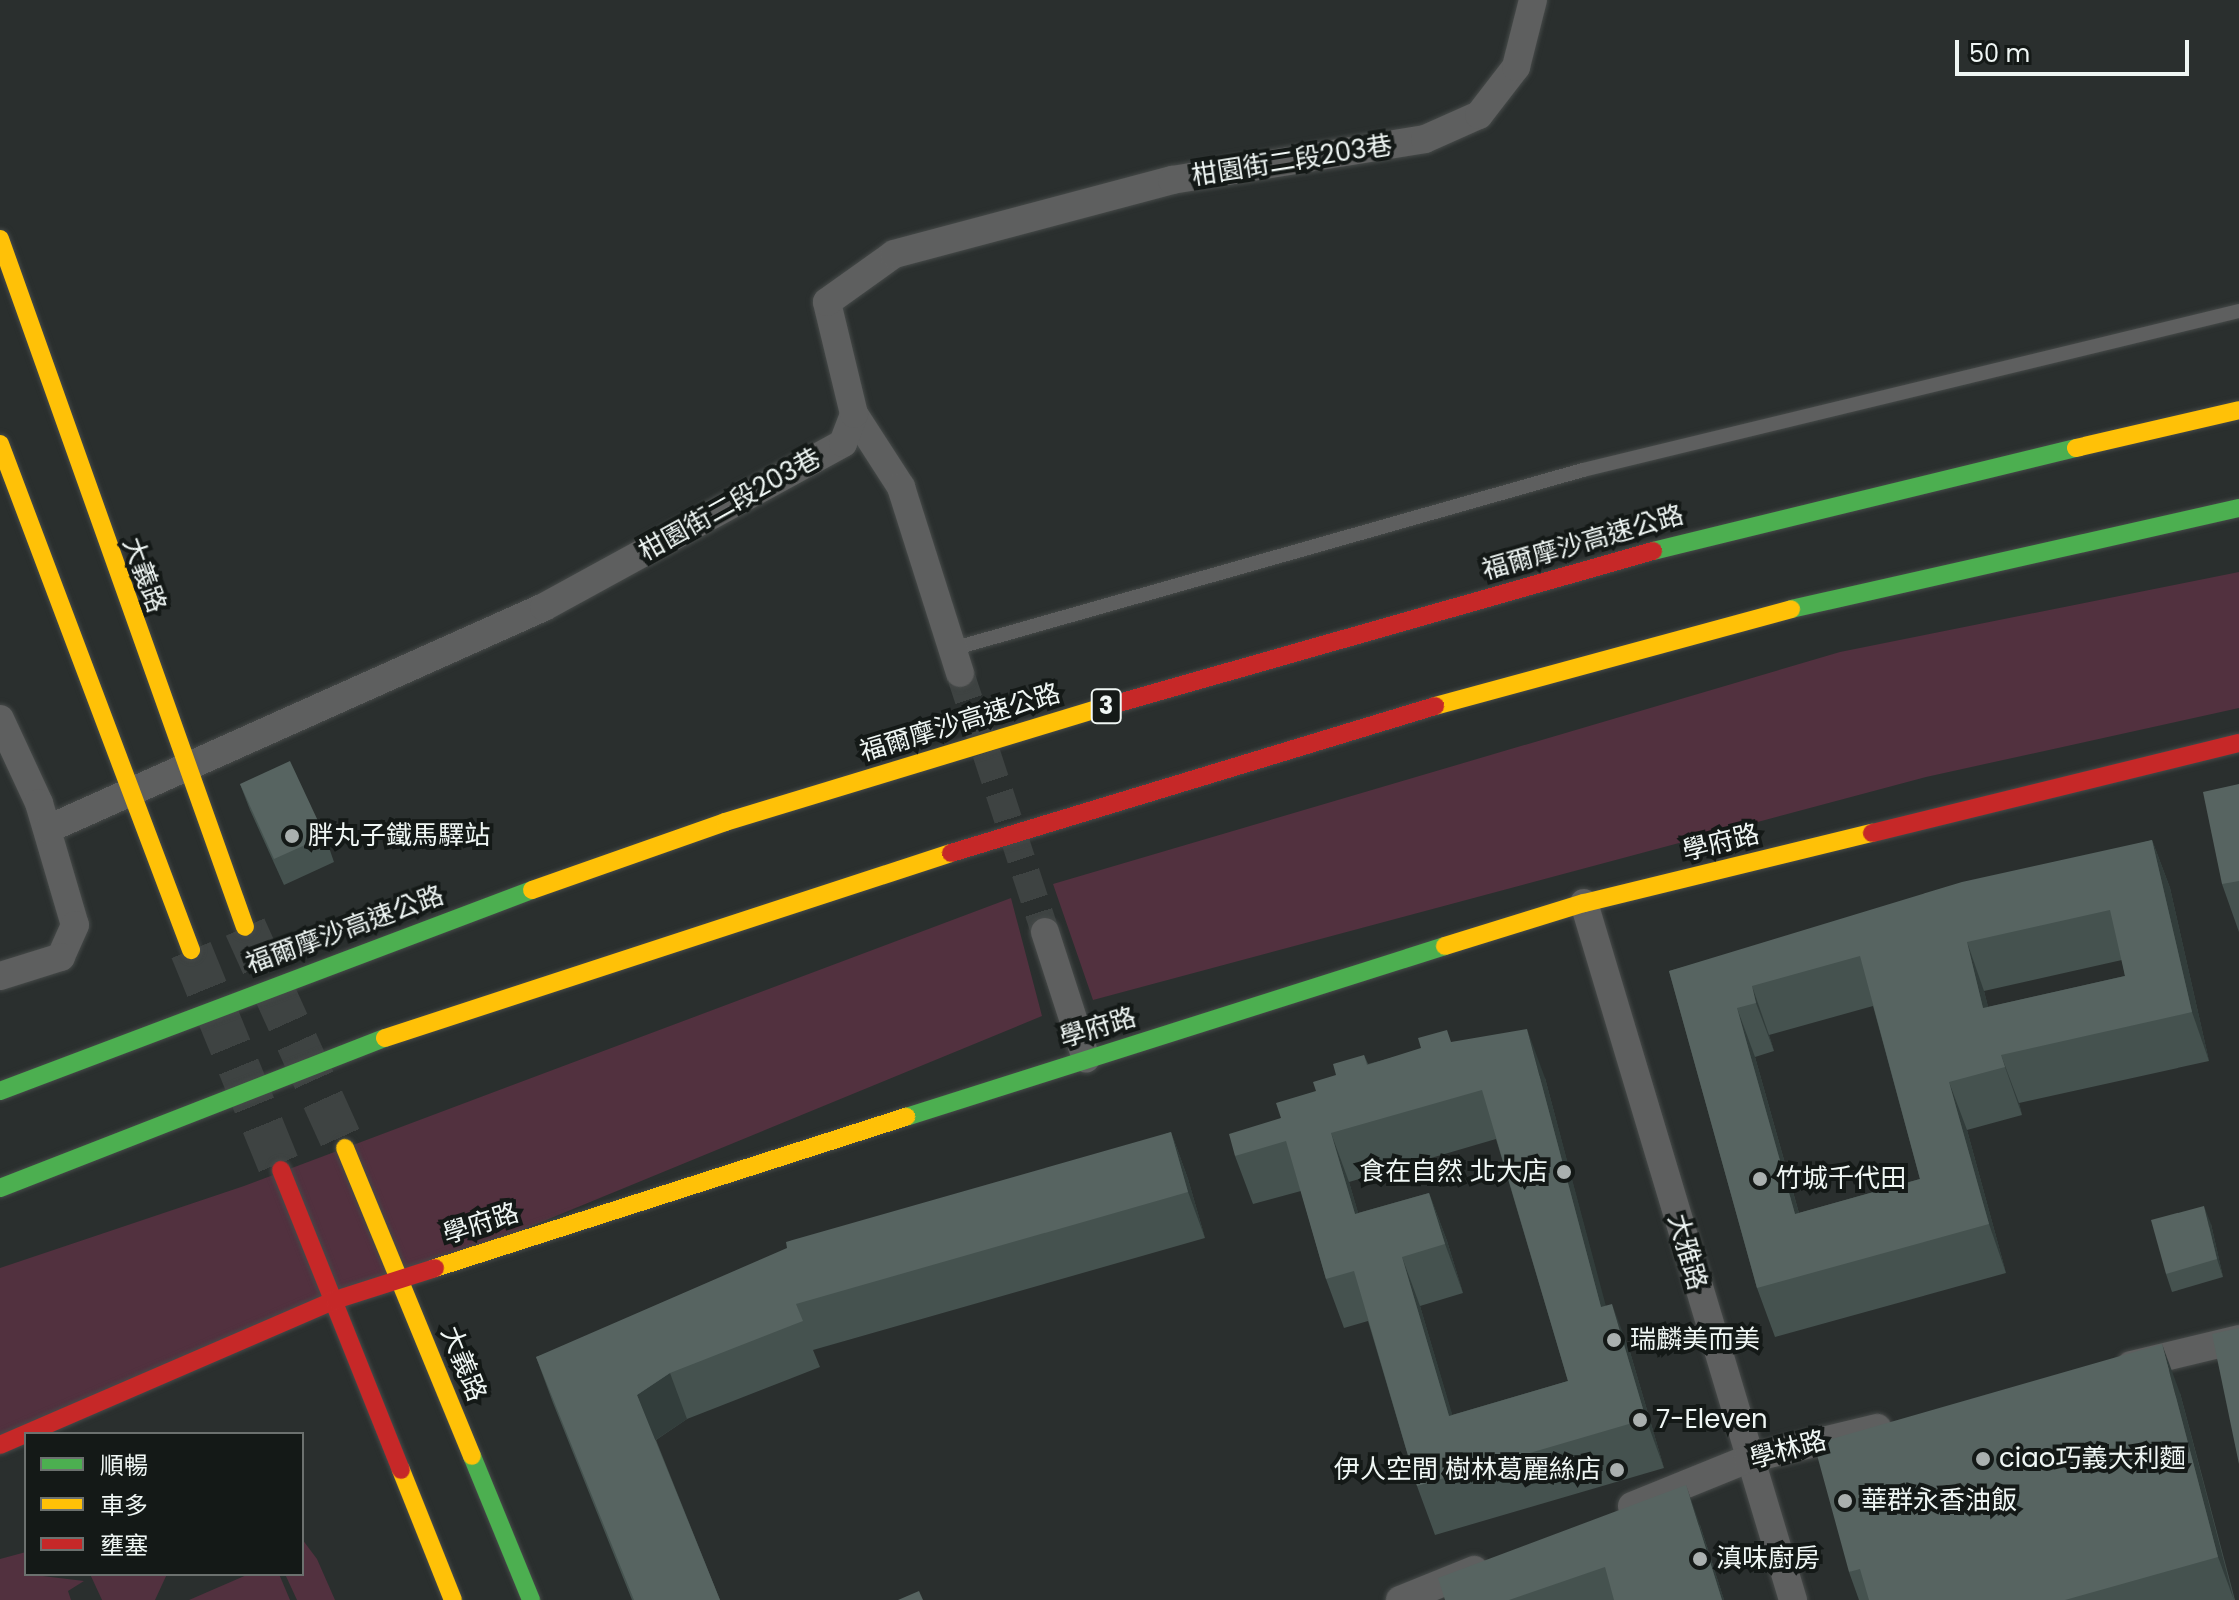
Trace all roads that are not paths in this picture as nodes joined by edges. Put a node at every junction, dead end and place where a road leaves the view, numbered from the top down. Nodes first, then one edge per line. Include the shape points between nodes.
1 (1533, 0) edge
2 (0, 239) edge
3 (2239, 311) edge
4 (2239, 410) edge
5 (854, 414) junction
6 (0, 444) edge
7 (2239, 508) edge
8 (956, 661) joint
9 (0, 719) edge
10 (2239, 743) edge
11 (184, 766) junction
12 (130, 791) junction
13 (48, 829) junction
14 (1584, 903) junction
15 (245, 927) tunnel mouth
16 (1045, 932) tunnel mouth
17 (191, 950) tunnel mouth
18 (0, 976) edge
19 (1086, 1059) junction
20 (0, 1091) edge
21 (345, 1148) tunnel mouth
22 (281, 1170) tunnel mouth
23 (0, 1188) edge
24 (399, 1278) junction
25 (335, 1300) junction
26 (2239, 1339) edge
27 (2101, 1373) edge
28 (1901, 1422) edge
29 (30, 1432) edge
30 (24, 1435) edge
31 (0, 1445) edge
32 (1748, 1459) junction
33 (1603, 1518) edge
34 (1502, 1559) edge
35 (453, 1600) edge
36 (531, 1600) edge
37 (1400, 1600) edge
38 (1793, 1600) edge

1 - 5 street, 柑園街二段203巷 via 1516,67 1479,115 1425,139 1172,180 894,254 845,283 827,302
2 - 11 main road, 大義路
3 - 8 lane via 1583,470
4 - 20 main road, 福爾摩沙高速公路 / 3 via 1728,530 1229,669 725,822 298,973
5 - 8 street via 901,487
5 - 11 street, 柑園街二段203巷 via 843,443 544,607
6 - 12 main road
7 - 23 main road via 1735,622 1295,745 317,1061
9 - 13 street
10 - 14 main road, 學府路
11 - 12 street, 柑園街二段203巷
11 - 15 main road, 大義路
12 - 13 street, 柑園街二段203巷
12 - 17 main road
13 - 18 street via 75,925 61,957
14 - 19 main road, 學府路
14 - 32 street, 大雅路
16 - 19 street
19 - 24 main road, 學府路
21 - 24 main road, 大義路
22 - 25 main road
24 - 25 main road, 學府路
24 - 36 main road, 大義路
25 - 29 main road, 學府路
25 - 35 main road
26 - 27 street
28 - 32 street, 學林路
30 - 31 main road, 學府路
32 - 33 street, 學林路
32 - 38 street, 大雅路
34 - 37 street

